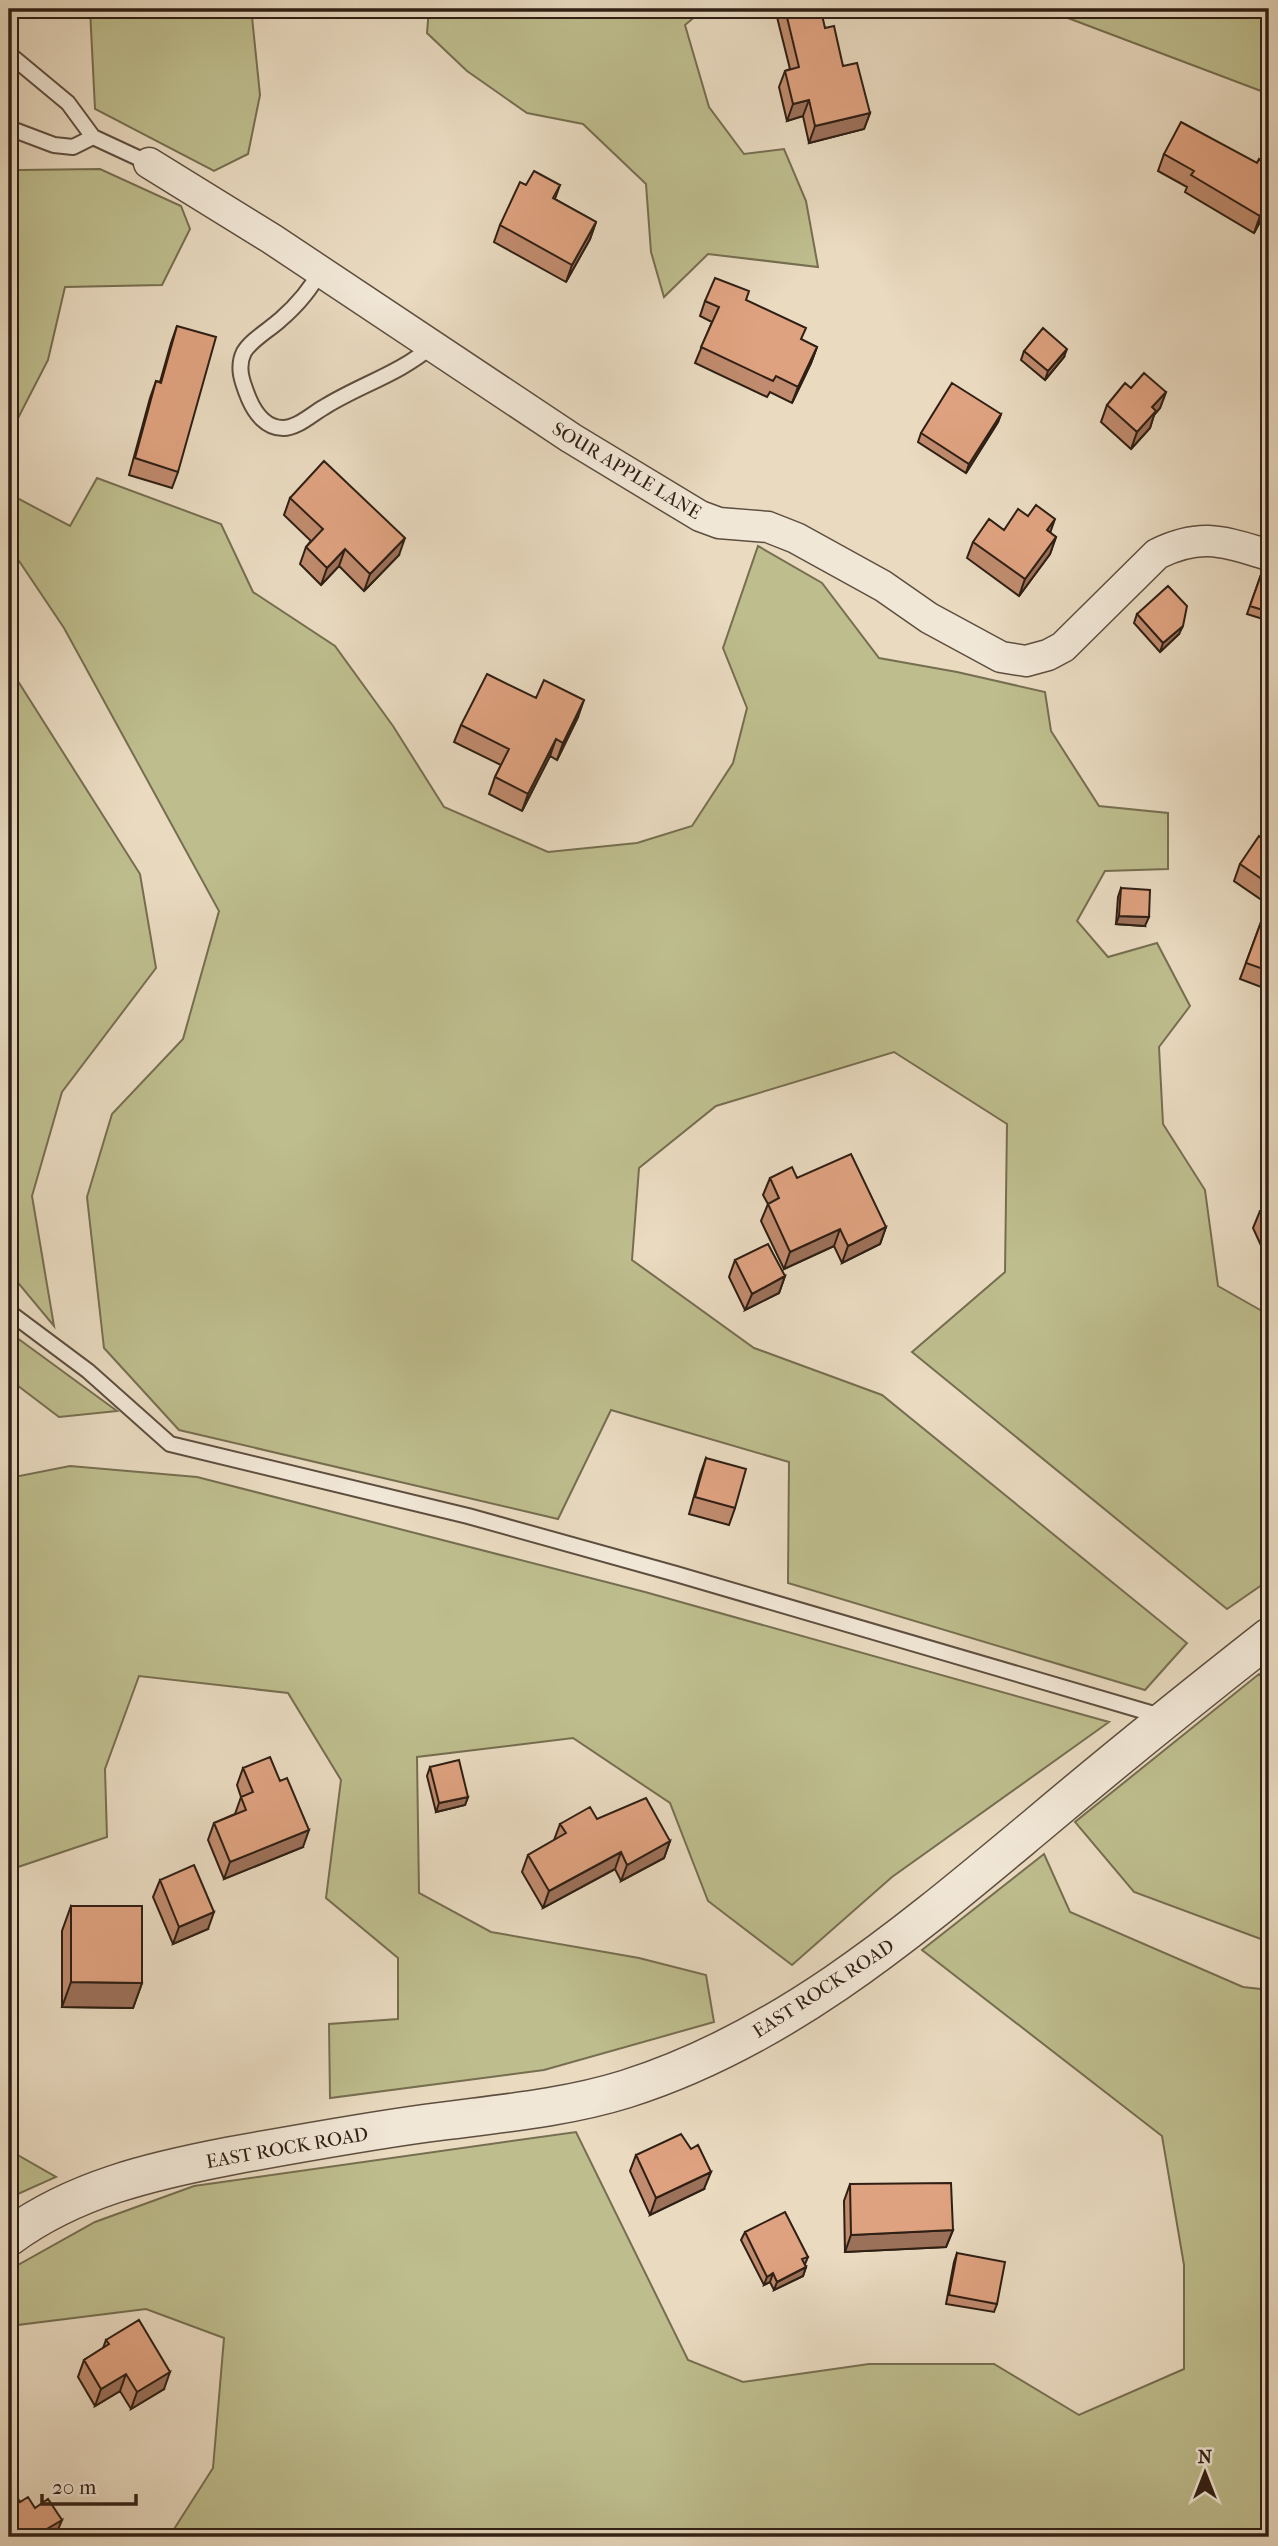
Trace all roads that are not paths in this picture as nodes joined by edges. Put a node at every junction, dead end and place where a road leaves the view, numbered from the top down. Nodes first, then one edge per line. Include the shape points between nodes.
1 (9, 54) edge
2 (9, 128) edge
3 (93, 138) junction
4 (149, 163) joint
5 (320, 271) junction
6 (432, 346) junction
7 (1269, 555) edge
8 (9, 1312) edge
9 (1269, 1637) edge
10 (1166, 1717) junction
11 (9, 2237) edge

1 - 3 lane via 68,103
2 - 3 lane via 73,148
3 - 4 lane
4 - 5 street, SOUR APPLE LANE
5 - 6 street, SOUR APPLE LANE
5 - 6 lane via 281,319 244,352 243,383 267,424 284,429 300,422 380,381
6 - 7 street, SOUR APPLE LANE via 571,438 701,516 719,523 768,527 796,538 1001,657 1026,661 1063,647 1157,554 1176,545 1196,540 1223,542
8 - 10 lane via 88,1371 170,1444 468,1516
9 - 10 street, EAST ROCK ROAD
10 - 11 street, EAST ROCK ROAD via 913,1928 803,2006 694,2064 625,2089 553,2107 412,2125 171,2167 112,2183

